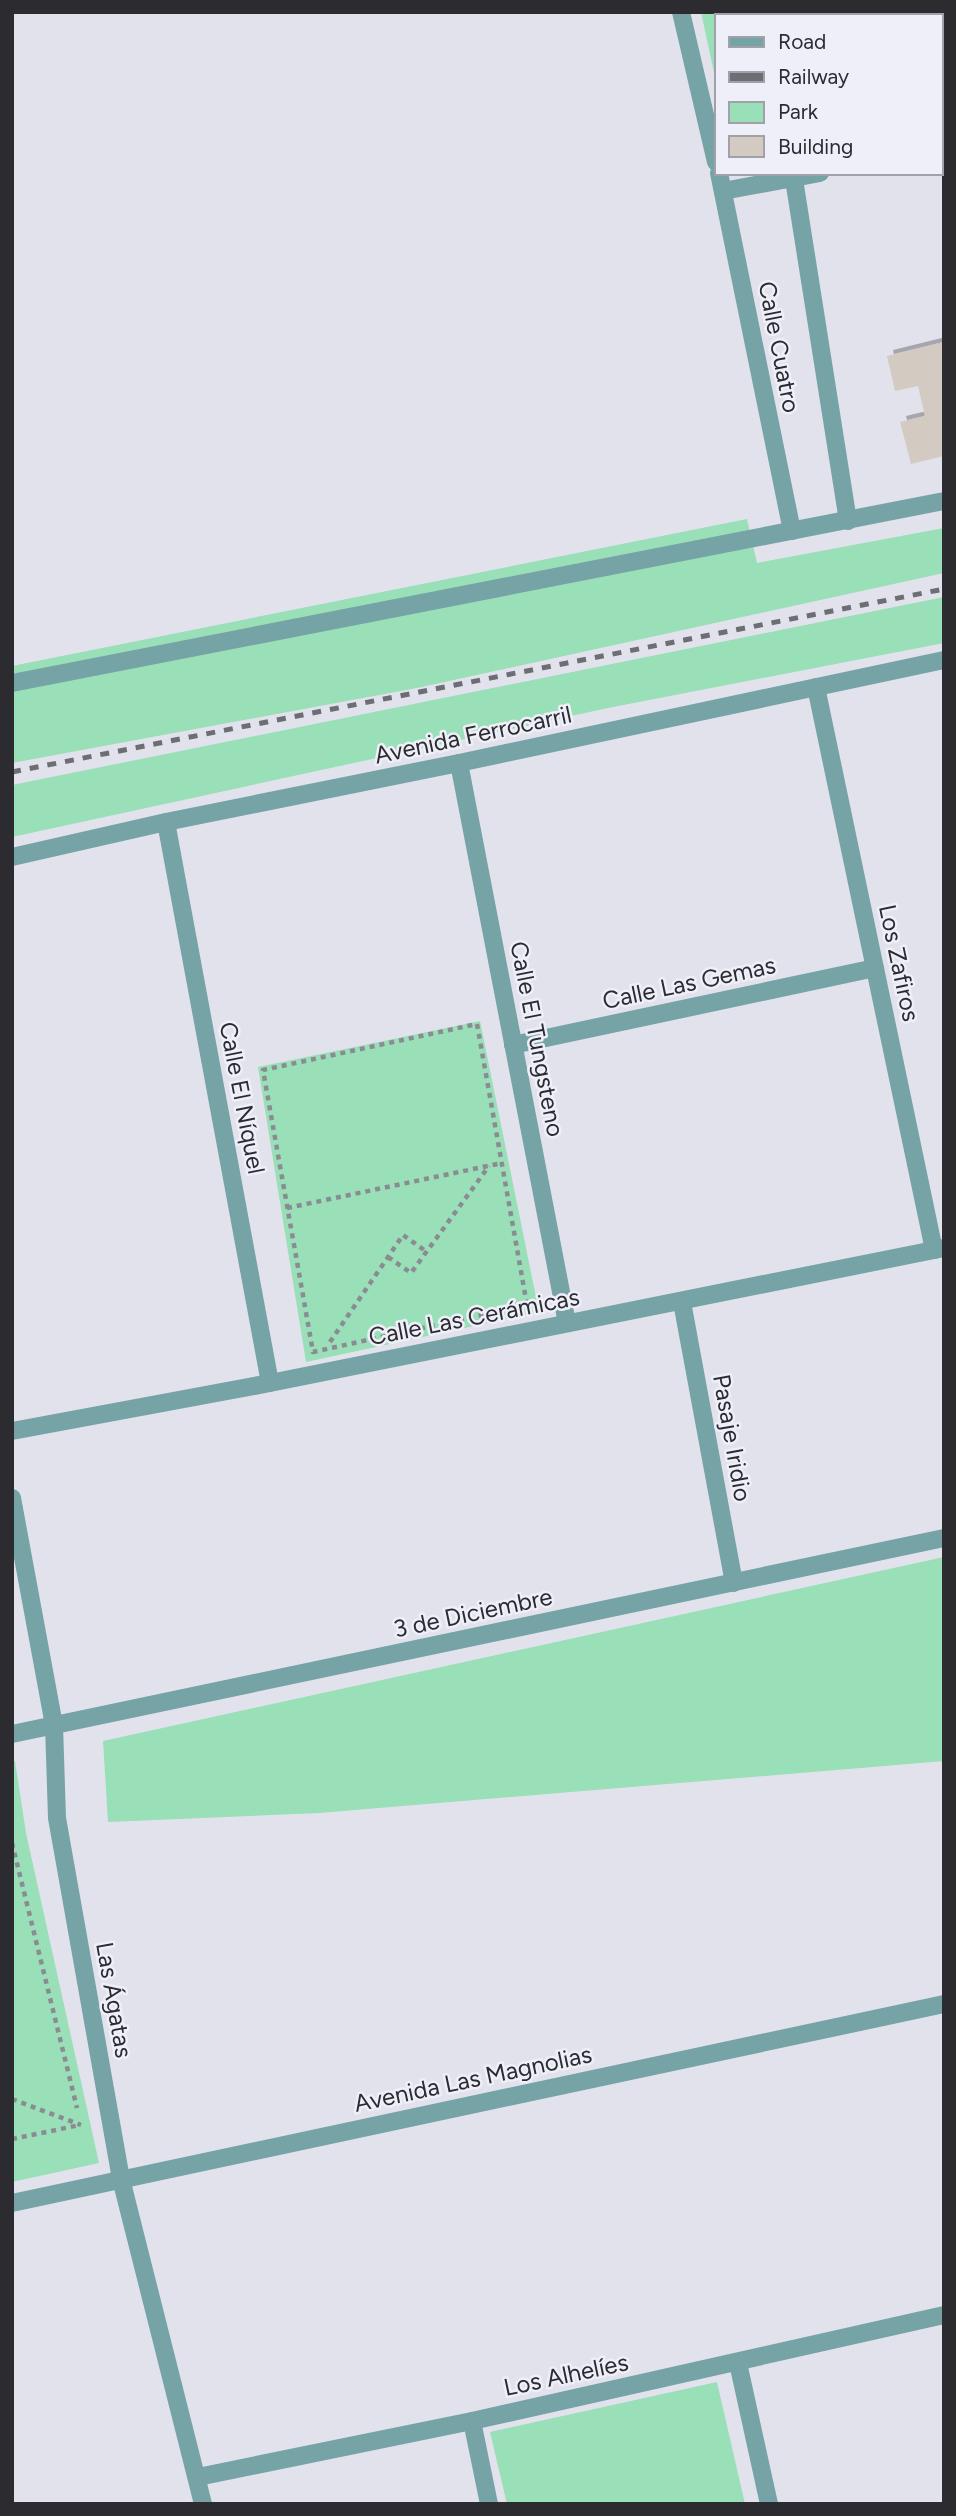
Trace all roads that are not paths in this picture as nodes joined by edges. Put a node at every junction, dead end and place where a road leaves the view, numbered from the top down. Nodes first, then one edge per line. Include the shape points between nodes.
1 (681, 12) edge
2 (715, 158) edge
3 (794, 176) edge
4 (721, 182) edge
5 (944, 501) edge
6 (848, 521) junction
7 (792, 531) junction
8 (944, 660) edge
9 (12, 683) edge
10 (816, 687) junction
11 (459, 763) junction
12 (166, 822) junction
13 (12, 857) edge
14 (875, 968) junction
15 (513, 1045) junction
16 (939, 1249) edge
17 (682, 1301) junction
18 (567, 1323) junction
19 (270, 1383) junction
20 (12, 1431) edge
21 (12, 1498) edge
22 (944, 1538) edge
23 (734, 1583) junction
24 (54, 1725) junction
25 (12, 1734) edge
26 (944, 2004) edge
27 (121, 2179) junction
28 (12, 2203) edge
29 (944, 2315) edge
30 (738, 2363) junction
31 (472, 2421) junction
32 (198, 2477) junction
33 (204, 2504) edge
34 (489, 2504) edge
35 (769, 2504) edge

1 - 2 street
3 - 4 street
3 - 6 street, Calle Cuatro
4 - 7 street, Calle Cuatro
5 - 6 street
6 - 7 street
7 - 9 street
8 - 10 street, Avenida Ferrocarril
10 - 11 street, Avenida Ferrocarril
10 - 14 street, Los Zafiros
11 - 12 street, Avenida Ferrocarril
11 - 15 street, Calle El Tungsteno
12 - 13 street, Avenida Ferrocarril
12 - 19 street, Calle El Níquel
14 - 15 street, Calle Las Gemas
14 - 16 street, Los Zafiros
15 - 18 street, Calle El Tungsteno
16 - 17 street, Calle Las Cerámicas
17 - 18 street, Calle Las Cerámicas
17 - 23 street, Pasaje Iridio
18 - 19 street, Calle Las Cerámicas
19 - 20 street, Calle Las Cerámicas
21 - 24 street, Las Ágatas
22 - 23 street, 3 de Diciembre
23 - 24 street, 3 de Diciembre
24 - 25 street, 3 de Diciembre
24 - 27 street, Las Ágatas via 57,1818
26 - 27 street, Avenida Las Magnolias
27 - 28 street, Avenida Las Magnolias
27 - 32 street, Las Ágatas
29 - 30 street, Los Alhelíes
30 - 31 street, Los Alhelíes
30 - 35 street
31 - 32 street, Los Alhelíes
31 - 34 street
32 - 33 street, Las Ágatas

